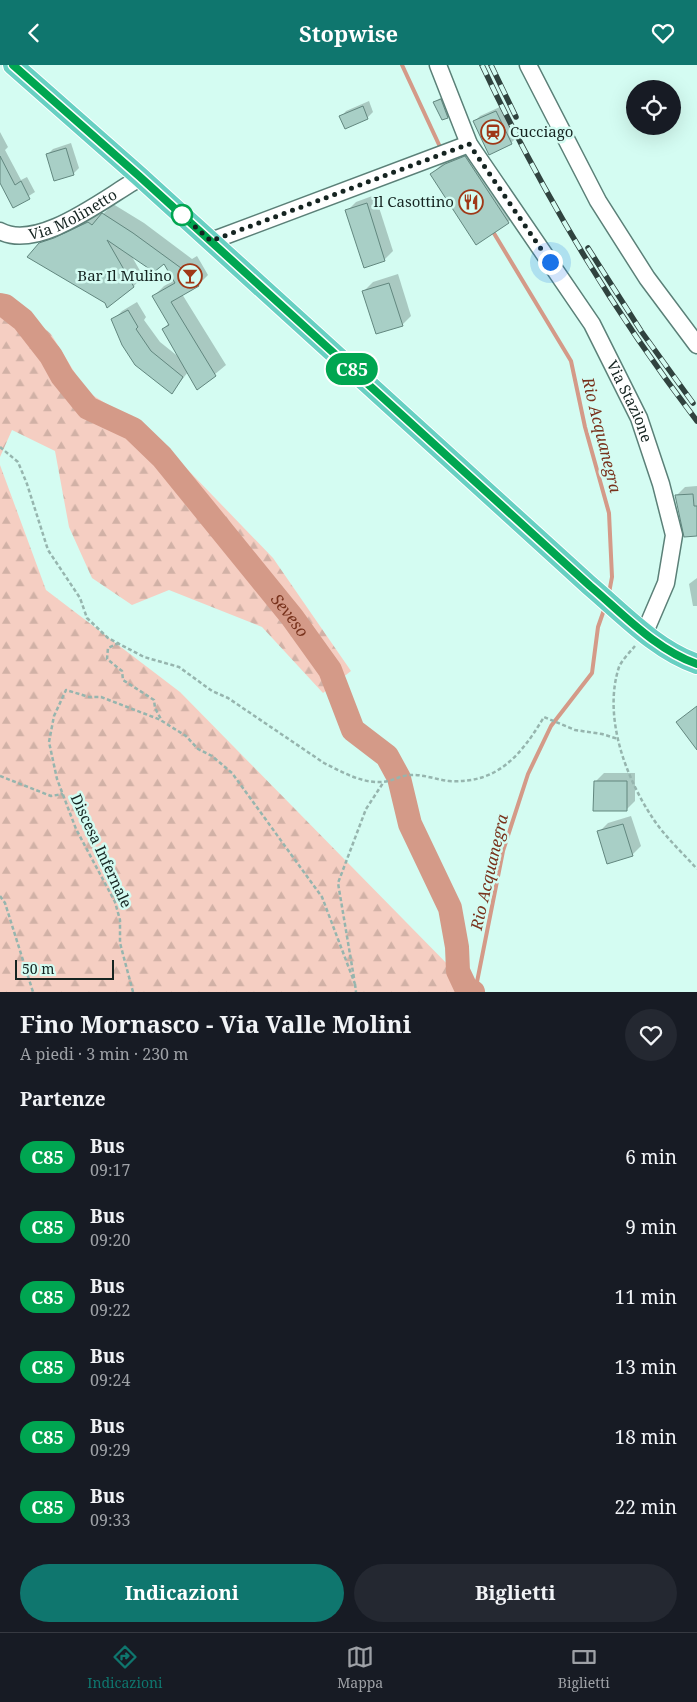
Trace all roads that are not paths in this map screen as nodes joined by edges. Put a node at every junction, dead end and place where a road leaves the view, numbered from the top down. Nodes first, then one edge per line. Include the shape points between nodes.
1 (13, 65) edge
2 (438, 65) edge
3 (528, 65) edge
4 (469, 144) junction
5 (139, 176) junction
6 (0, 231) edge
7 (211, 241) junction
8 (697, 345) edge
9 (637, 626) junction
10 (697, 664) edge

1 - 5 main road
2 - 4 street, Via Stazione
3 - 8 street via 598,201 647,278
4 - 7 street
4 - 9 street, Via Stazione via 592,324 639,418 674,535 666,583
5 - 6 street, Via Molinetto via 52,229 23,236 9,236
5 - 7 main road
7 - 9 main road
9 - 10 main road via 674,654

